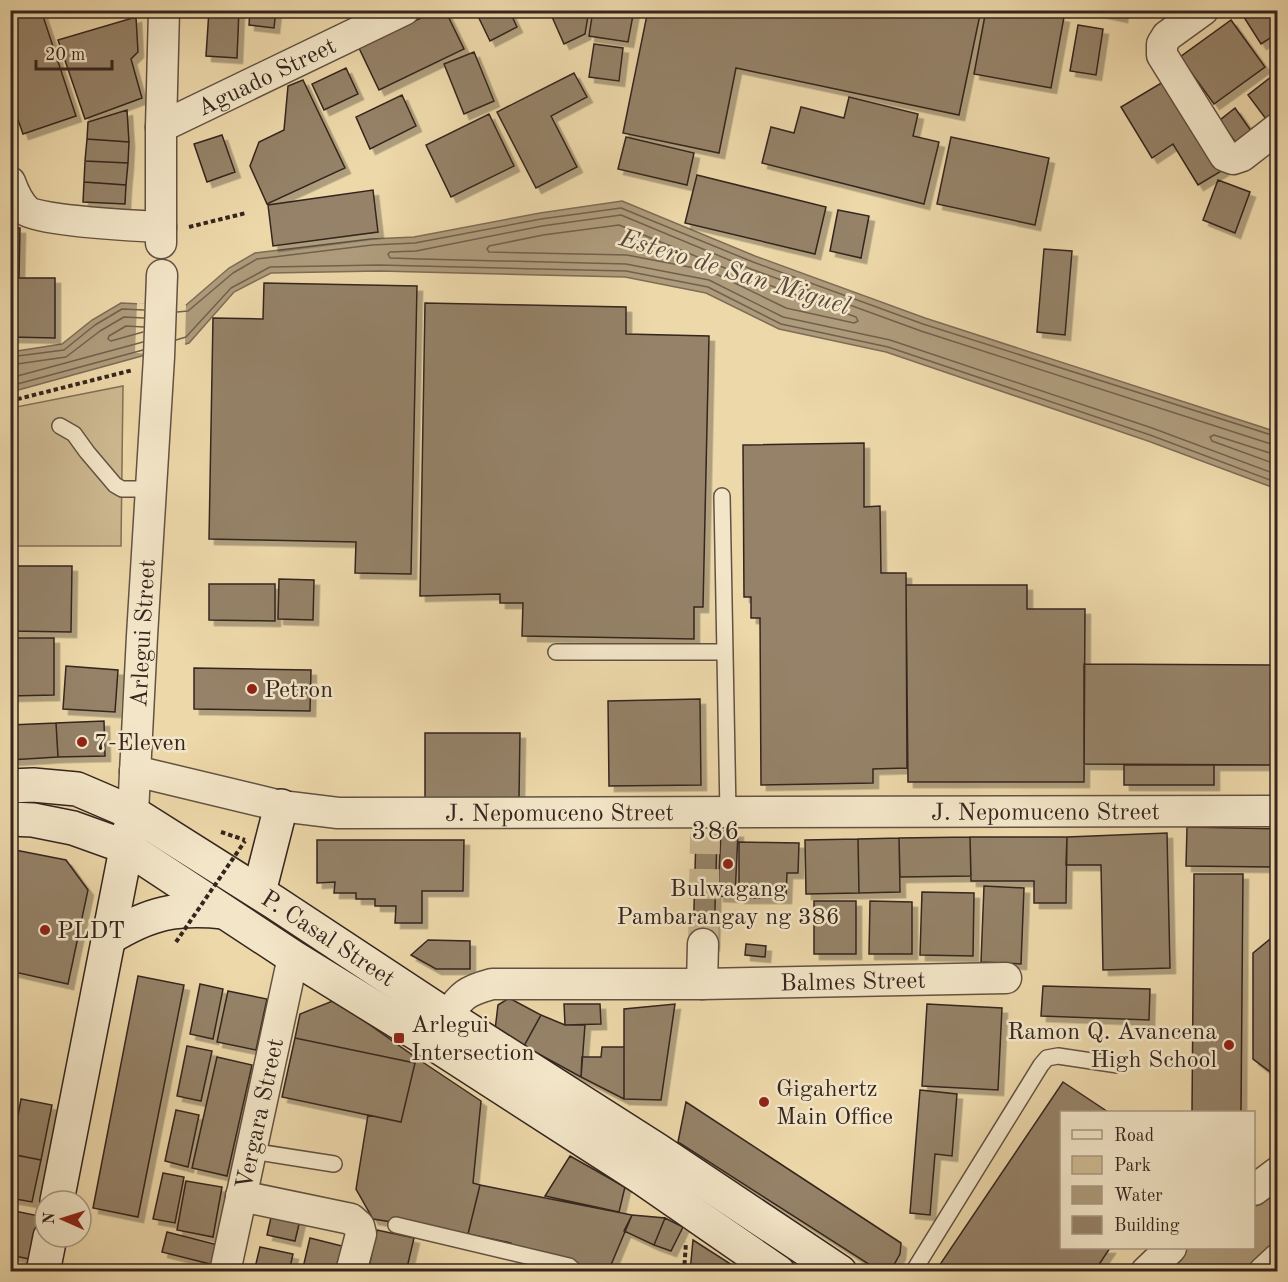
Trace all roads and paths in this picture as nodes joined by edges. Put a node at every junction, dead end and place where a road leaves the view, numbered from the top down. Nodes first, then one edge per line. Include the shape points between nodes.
1 (164, 10) edge
2 (404, 10) edge
3 (1203, 10) edge
4 (161, 128) junction
5 (1278, 128) edge
6 (10, 183) edge
7 (246, 213) dead end
8 (161, 235) junction
9 (148, 362) junction
10 (10, 401) edge
11 (60, 426) dead end
12 (151, 489) junction
13 (722, 496) dead end
14 (556, 652) dead end
15 (724, 652) junction
16 (135, 771) junction
17 (10, 786) edge
18 (281, 806) junction
19 (1278, 811) edge
20 (133, 813) junction
21 (10, 819) edge
22 (713, 820) junction
23 (245, 841) dead end
24 (126, 847) junction
25 (259, 892) junction
26 (226, 912) junction
27 (109, 938) junction
28 (176, 942) dead end
29 (703, 944) tunnel mouth
30 (293, 957) junction
31 (1006, 978) dead end
32 (702, 984) junction
33 (447, 1016) junction
34 (1118, 1065) dead end
35 (251, 1150) junction
36 (334, 1164) dead end
37 (650, 1164) junction
38 (1278, 1172) edge
39 (59, 1189) edge
40 (1255, 1189) edge
41 (241, 1197) junction
42 (396, 1225) dead end
43 (686, 1240) dead end
44 (48, 1249) edge
45 (1170, 1249) edge
46 (1278, 1259) edge
47 (43, 1272) edge
48 (225, 1272) edge
49 (351, 1272) edge
50 (576, 1272) edge
51 (684, 1272) edge
52 (777, 1272) edge
53 (840, 1272) edge
54 (913, 1272) edge
55 (1146, 1272) edge
56 (1264, 1272) edge

1 - 4 street, Arlegui Street
2 - 4 street, Aguado Street
3 - 5 street via 1167,36 1162,55 1225,156 1242,156
4 - 8 street, Arlegui Street
6 - 8 street via 28,213
7 - 8 path
8 - 9 street, Arlegui Street via 151,247 149,270 161,290
9 - 10 path
9 - 12 street, Arlegui Street
11 - 12 lane via 74,434 115,485 122,489
12 - 16 street, Arlegui Street
13 - 15 lane
14 - 15 lane
15 - 22 lane
16 - 18 street, J. Nepomuceno Street
16 - 20 street, Arlegui Street
17 - 20 main road, P. Casal Street via 76,789
18 - 22 street, J. Nepomuceno Street via 338,813
18 - 25 main road
19 - 22 street, J. Nepomuceno Street
20 - 24 main road, Arlegui Street
20 - 25 main road, P. Casal Street
21 - 24 main road, P. Casal Street via 73,828
23 - 28 path, bridge
24 - 26 main road, P. Casal Street
24 - 27 main road, Arlegui Street
25 - 33 main road, P. Casal Street
26 - 27 main road via 161,914 130,925
26 - 30 main road, P. Casal Street
27 - 39 main road, Arlegui Street
29 - 32 street
30 - 35 street, Vergara Street
30 - 37 main road, P. Casal Street via 442,1049
31 - 32 street, Balmes Street
32 - 33 street, Balmes Street via 492,984 460,997
33 - 37 main road, P. Casal Street
34 - 54 lane via 1058,1056 1047,1058
35 - 36 lane
35 - 41 street, Vergara Street
37 - 52 main road, P. Casal Street
37 - 53 main road, P. Casal Street
38 - 40 street
41 - 48 street, Vergara Street
41 - 49 street via 351,1219 361,1234
42 - 50 lane via 569,1266
43 - 51 path
44 - 47 main road
45 - 55 street
46 - 56 street

